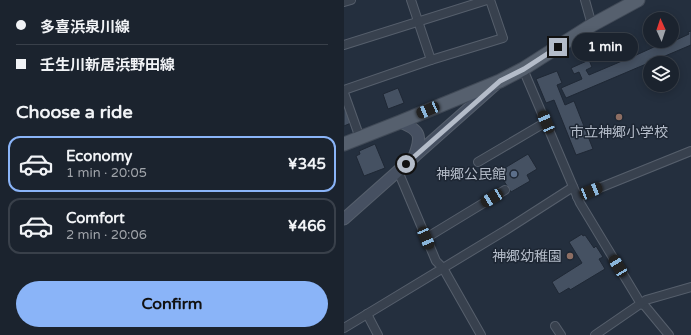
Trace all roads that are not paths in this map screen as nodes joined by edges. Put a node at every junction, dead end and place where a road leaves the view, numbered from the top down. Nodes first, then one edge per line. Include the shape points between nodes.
1 (351, 0) edge
2 (411, 0) edge
3 (488, 0) edge
4 (585, 0) edge
5 (638, 0) edge
6 (344, 2) edge
7 (418, 21) junction
8 (592, 25) junction
9 (344, 45) edge
10 (430, 60) junction
11 (524, 69) junction
12 (500, 81) junction
13 (344, 90) edge
14 (344, 93) edge
15 (400, 122) junction
16 (546, 122) junction
17 (360, 138) junction
18 (344, 144) edge
19 (691, 151) edge
20 (414, 157) junction
21 (478, 162) dead end
22 (398, 171) junction
23 (573, 186) junction
24 (506, 190) dead end
25 (577, 197) junction
26 (344, 219) edge
27 (426, 238) junction
28 (443, 268) junction
29 (691, 287) edge
30 (641, 304) junction
31 (367, 314) junction
32 (555, 326) dead end
33 (344, 328) edge
34 (378, 335) edge
35 (481, 335) edge
36 (561, 335) edge
37 (595, 335) edge
38 (669, 335) edge

1 - 6 street
2 - 7 street
3 - 7 street
3 - 10 street via 503,38
4 - 8 street
5 - 8 main road
7 - 9 street
7 - 10 street
8 - 11 main road
10 - 13 street
11 - 12 main road
11 - 16 street
12 - 15 main road
12 - 20 main road
14 - 17 street
15 - 17 main road
15 - 20 main road via 418,134 419,143
16 - 21 street
16 - 23 street
17 - 18 main road
19 - 25 street
20 - 22 main road
22 - 26 main road
22 - 27 street
23 - 25 street
23 - 28 street
24 - 27 street
25 - 30 street
27 - 28 street via 436,261
28 - 31 street
28 - 35 street
29 - 30 street via 646,300
30 - 37 street
30 - 38 street
31 - 33 street
31 - 34 street
32 - 36 street

